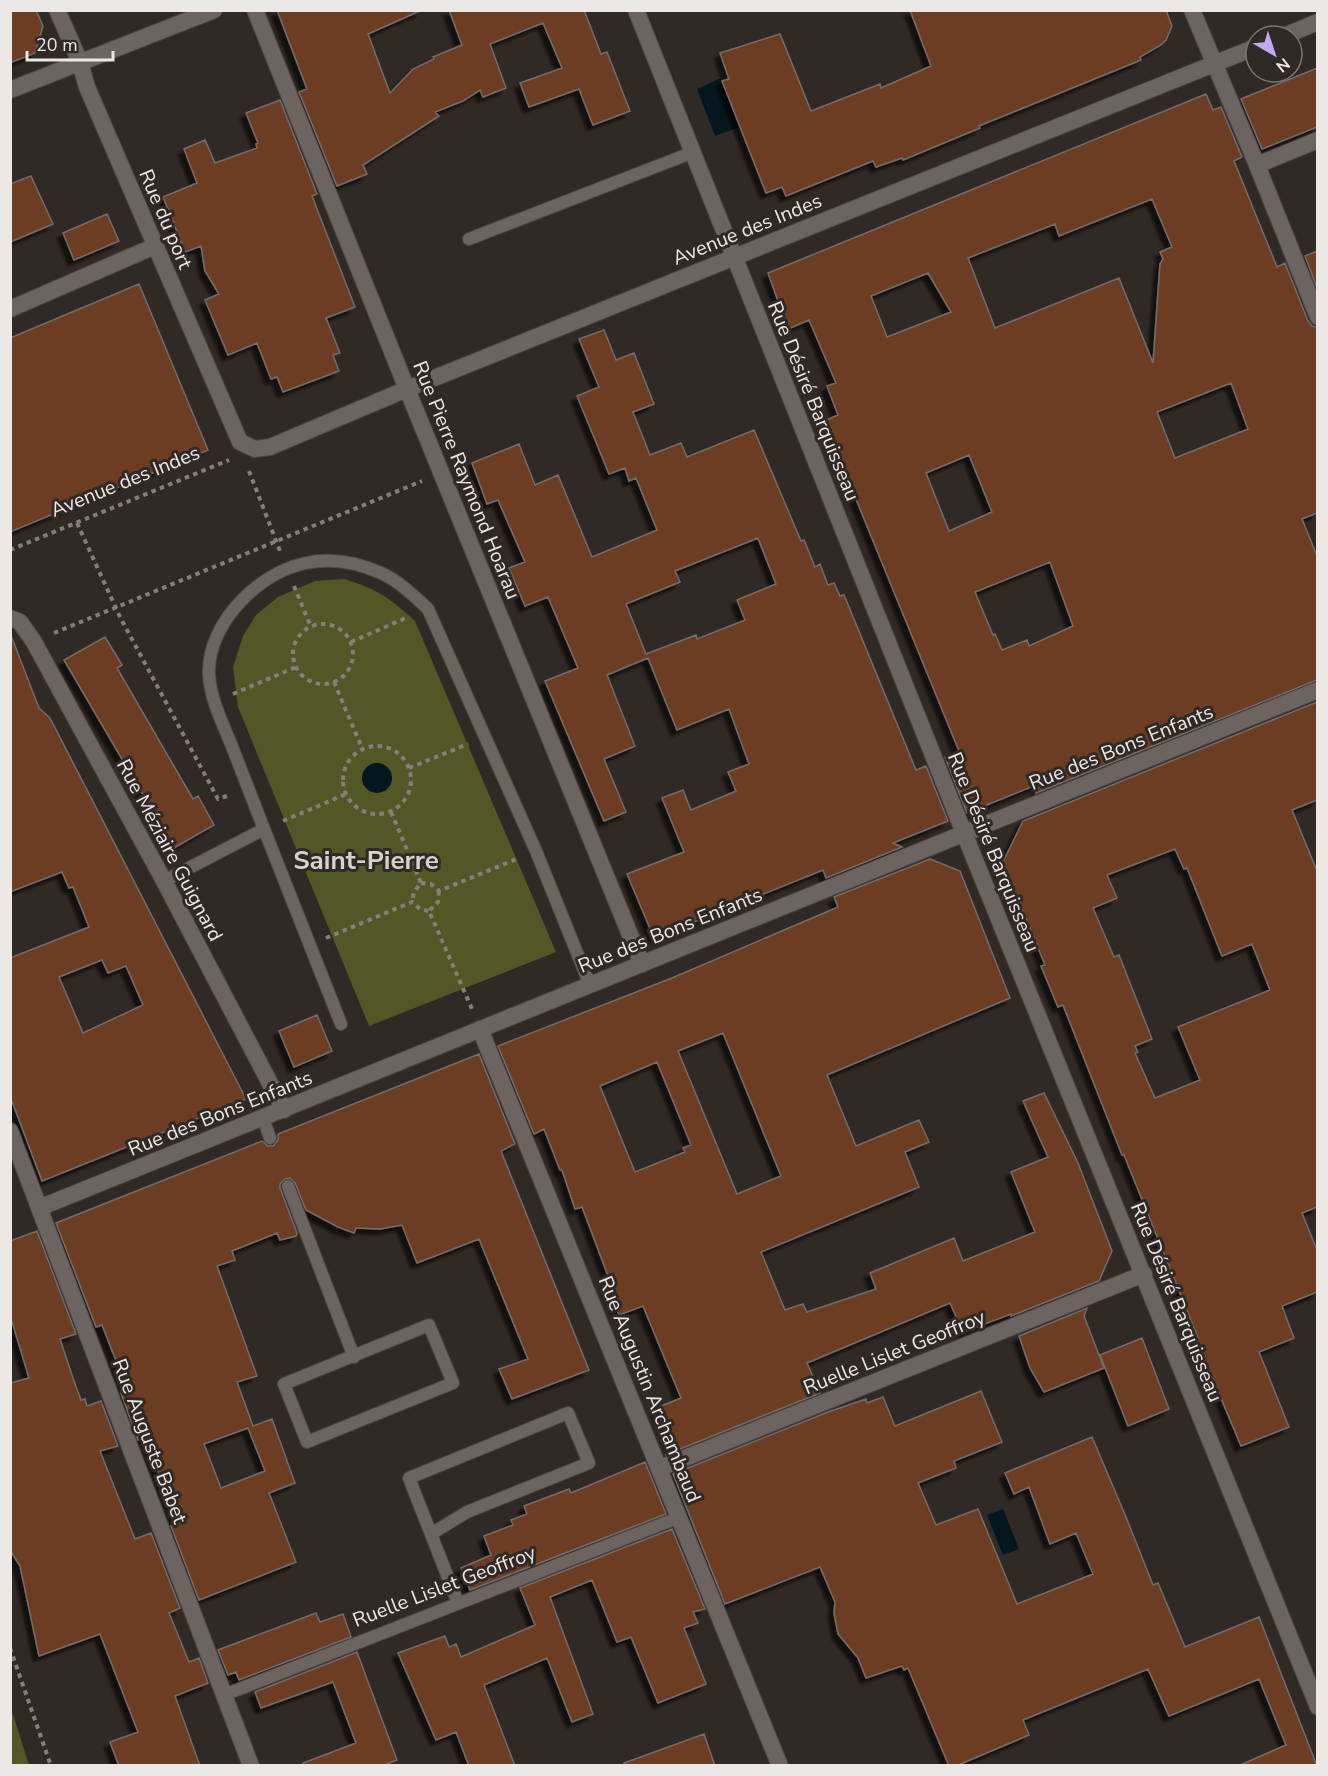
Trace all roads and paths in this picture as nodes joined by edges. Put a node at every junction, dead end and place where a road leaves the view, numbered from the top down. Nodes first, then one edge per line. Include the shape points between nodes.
1 (57, 10) edge
2 (214, 10) edge
3 (255, 10) edge
4 (636, 10) edge
5 (1192, 10) edge
6 (1244, 53) edge
7 (80, 62) junction
8 (1214, 64) junction
9 (10, 90) edge
10 (1317, 140) edge
11 (691, 153) junction
12 (1257, 165) junction
13 (469, 239) dead end
14 (155, 246) junction
15 (734, 257) junction
16 (10, 309) edge
17 (1317, 317) edge
18 (407, 389) junction
19 (242, 448) junction
20 (441, 473) junction
21 (77, 523) junction
22 (276, 541) junction
23 (278, 548) dead end
24 (10, 550) edge
25 (286, 567) junction
26 (115, 606) junction
27 (428, 609) junction
28 (11, 618) edge
29 (311, 627) junction
30 (34, 642) junction
31 (351, 642) junction
32 (296, 667) junction
33 (334, 682) junction
34 (1317, 690) edge
35 (214, 702) junction
36 (485, 736) junction
37 (362, 748) junction
38 (409, 768) junction
39 (248, 787) junction
40 (346, 794) junction
41 (391, 812) junction
42 (264, 829) junction
43 (964, 833) junction
44 (536, 851) junction
45 (164, 881) junction
46 (421, 883) junction
47 (439, 891) junction
48 (412, 902) junction
49 (429, 911) junction
50 (309, 945) junction
51 (642, 964) junction
52 (590, 985) junction
53 (467, 1000) dead end
54 (341, 1024) dead end
55 (480, 1029) junction
56 (284, 1110) junction
57 (262, 1118) junction
58 (10, 1131) edge
59 (270, 1138) dead end
60 (288, 1186) dead end
61 (39, 1209) junction
62 (1144, 1274) junction
63 (354, 1357) junction
64 (660, 1468) junction
65 (680, 1517) junction
66 (431, 1534) junction
67 (458, 1603) junction
68 (10, 1648) edge
69 (224, 1695) junction
70 (1317, 1707) edge
71 (51, 1766) edge
72 (250, 1766) edge
73 (780, 1766) edge

1 - 7 street, Rue du port
2 - 7 street
3 - 18 street, Rue Pierre Raymond Hoarau
4 - 11 street, Rue Désiré Barquisseau
5 - 8 street
6 - 8 street, Avenue des Indes
7 - 9 street
7 - 14 street, Rue du port
8 - 12 street
8 - 15 street, Avenue des Indes
10 - 12 street
11 - 13 lane
11 - 15 street, Rue Désiré Barquisseau
12 - 17 street
14 - 16 street
14 - 19 street, Rue du port
15 - 18 street, Avenue des Indes
15 - 43 street, Rue Désiré Barquisseau
18 - 19 street, Avenue des Indes via 270,447
18 - 20 street, Rue Pierre Raymond Hoarau
19 - 21 path, Avenue des Indes
19 - 22 path
20 - 22 path
20 - 51 street, Rue Pierre Raymond Hoarau
21 - 24 path, Avenue des Indes
21 - 26 path
22 - 23 path
22 - 26 path
25 - 27 lane via 309,561 360,566 382,573
25 - 29 path
25 - 35 lane via 258,584 231,611 212,644 209,674
26 - 30 path
26 - 39 path via 218,799
27 - 31 path
27 - 36 lane
28 - 30 street, Rue Méziaire Guignard via 20,622
29 - 31 path via 339,628
29 - 32 path via 297,639 293,658
30 - 45 street, Rue Méziaire Guignard
31 - 33 path via 353,661 342,678
32 - 33 path via 316,684
32 - 35 path
33 - 37 path
34 - 43 street, Rue des Bons Enfants
35 - 39 lane
36 - 38 path
36 - 44 lane
37 - 38 path via 385,746 404,758
37 - 40 path via 343,773
38 - 41 path via 411,789
39 - 42 lane
40 - 41 path via 359,810 370,814
40 - 42 path
41 - 46 path
42 - 45 lane
42 - 50 lane
43 - 51 street, Rue des Bons Enfants
43 - 62 street, Rue Désiré Barquisseau
44 - 47 path
44 - 52 lane
45 - 56 street, Rue Méziaire Guignard
46 - 47 path via 431,884
46 - 48 path
47 - 49 path via 438,902
48 - 49 path
48 - 50 path
49 - 53 path
50 - 54 lane
51 - 52 street, Rue des Bons Enfants
52 - 55 street, Rue des Bons Enfants
55 - 56 street, Rue des Bons Enfants
55 - 64 street, Rue Augustin Archambaud
56 - 57 street, Rue des Bons Enfants
57 - 59 lane
57 - 61 street, Rue des Bons Enfants
58 - 61 street, Rue Auguste Babet
60 - 63 lane
61 - 69 street, Rue Auguste Babet
62 - 64 street, Ruelle Lislet Geoffroy
62 - 70 street, Rue Désiré Barquisseau
63 - 63 lane via 284,1384 307,1442 453,1383 429,1325
64 - 65 street, Rue Augustin Archambaud
65 - 67 lane, Ruelle Lislet Geoffroy
65 - 73 street, Rue Augustin Archambaud
66 - 66 lane via 409,1478 568,1413 588,1463 467,1512
66 - 67 lane
67 - 69 lane, Ruelle Lislet Geoffroy
68 - 71 path
69 - 72 street, Rue Auguste Babet

